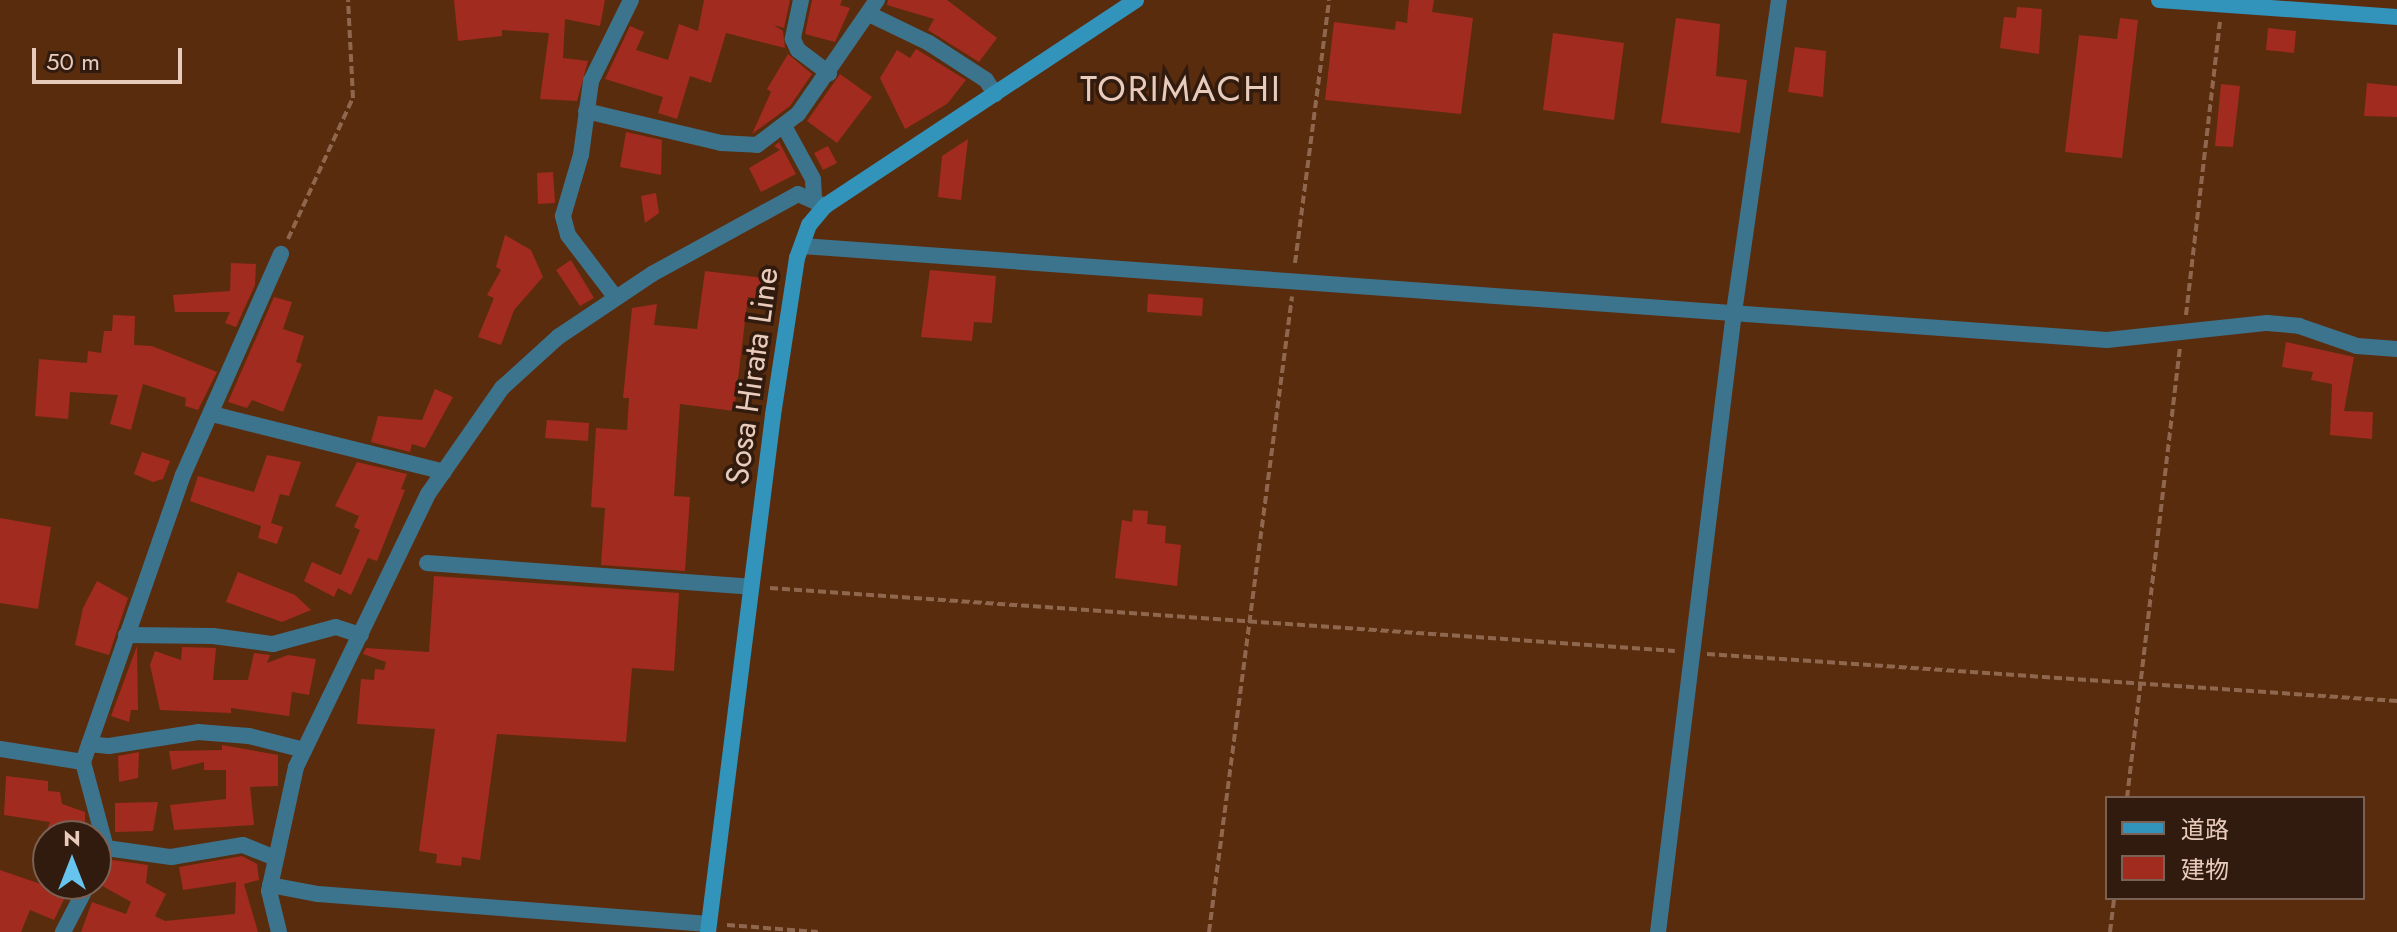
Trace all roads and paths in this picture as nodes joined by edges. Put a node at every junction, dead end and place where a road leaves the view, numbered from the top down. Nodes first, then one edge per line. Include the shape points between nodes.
1 (348, 0) edge
2 (631, 0) edge
3 (801, 0) edge
4 (1136, 0) edge
5 (1329, 0) edge
6 (1779, 0) edge
7 (2159, 0) edge
8 (2223, 4) junction
9 (873, 7) edge
10 (2397, 17) edge
11 (829, 73) junction
12 (995, 94) junction
13 (586, 111) junction
14 (784, 126) junction
15 (820, 203) junction
16 (802, 246) junction
17 (281, 254) joint
18 (1293, 281) junction
19 (616, 298) junction
20 (1734, 312) junction
21 (2184, 333) junction
22 (2397, 349) edge
23 (212, 414) junction
24 (444, 472) junction
25 (427, 563) dead end
26 (751, 587) junction
27 (1249, 623) junction
28 (126, 635) junction
29 (361, 635) junction
30 (1692, 653) junction
31 (2141, 684) junction
32 (2397, 701) edge
33 (89, 744) junction
34 (0, 749) edge
35 (304, 750) junction
36 (83, 762) junction
37 (2127, 796) edge
38 (99, 820) edge
39 (112, 849) edge
40 (275, 858) junction
41 (270, 885) junction
42 (80, 900) edge
43 (2114, 900) edge
44 (708, 928) edge
45 (63, 932) edge
46 (279, 932) edge
47 (818, 932) edge
48 (1209, 932) edge
49 (1658, 932) edge
50 (2110, 932) edge

1 - 17 path via 353,98
2 - 13 street via 591,81
3 - 11 street via 793,39 798,50
4 - 12 main road, Sosa Hirata Line
5 - 18 path
6 - 20 street
7 - 8 main road
8 - 10 main road
8 - 21 path
9 - 11 street
9 - 12 street via 986,80
11 - 14 street
12 - 15 main road, Sosa Hirata Line
13 - 14 street via 721,143 757,145
13 - 19 street via 581,155 563,216 568,235
14 - 15 street
15 - 16 main road, Sosa Hirata Line
15 - 19 street via 798,194
16 - 18 street
16 - 26 main road, Sosa Hirata Line
17 - 23 street
18 - 20 street
18 - 27 path
19 - 24 street via 558,337 502,388
20 - 21 street via 2107,340
20 - 30 street
21 - 22 street via 2267,323 2299,326 2357,346
21 - 31 path
23 - 24 street
23 - 28 street via 183,475
24 - 29 street
25 - 26 street
26 - 27 path
26 - 44 main road, Sosa Hirata Line
27 - 30 path
27 - 48 path
28 - 29 street via 213,636 273,644 336,627
28 - 33 street
29 - 35 street
30 - 31 path
30 - 49 street
31 - 32 path
31 - 37 path
33 - 35 street via 122,745 198,732 249,736
33 - 36 street
34 - 36 street
35 - 40 street
36 - 38 street
39 - 40 street via 171,857 243,845
40 - 41 street
41 - 44 street via 318,894
41 - 46 street
42 - 45 street
43 - 50 path
44 - 47 path

